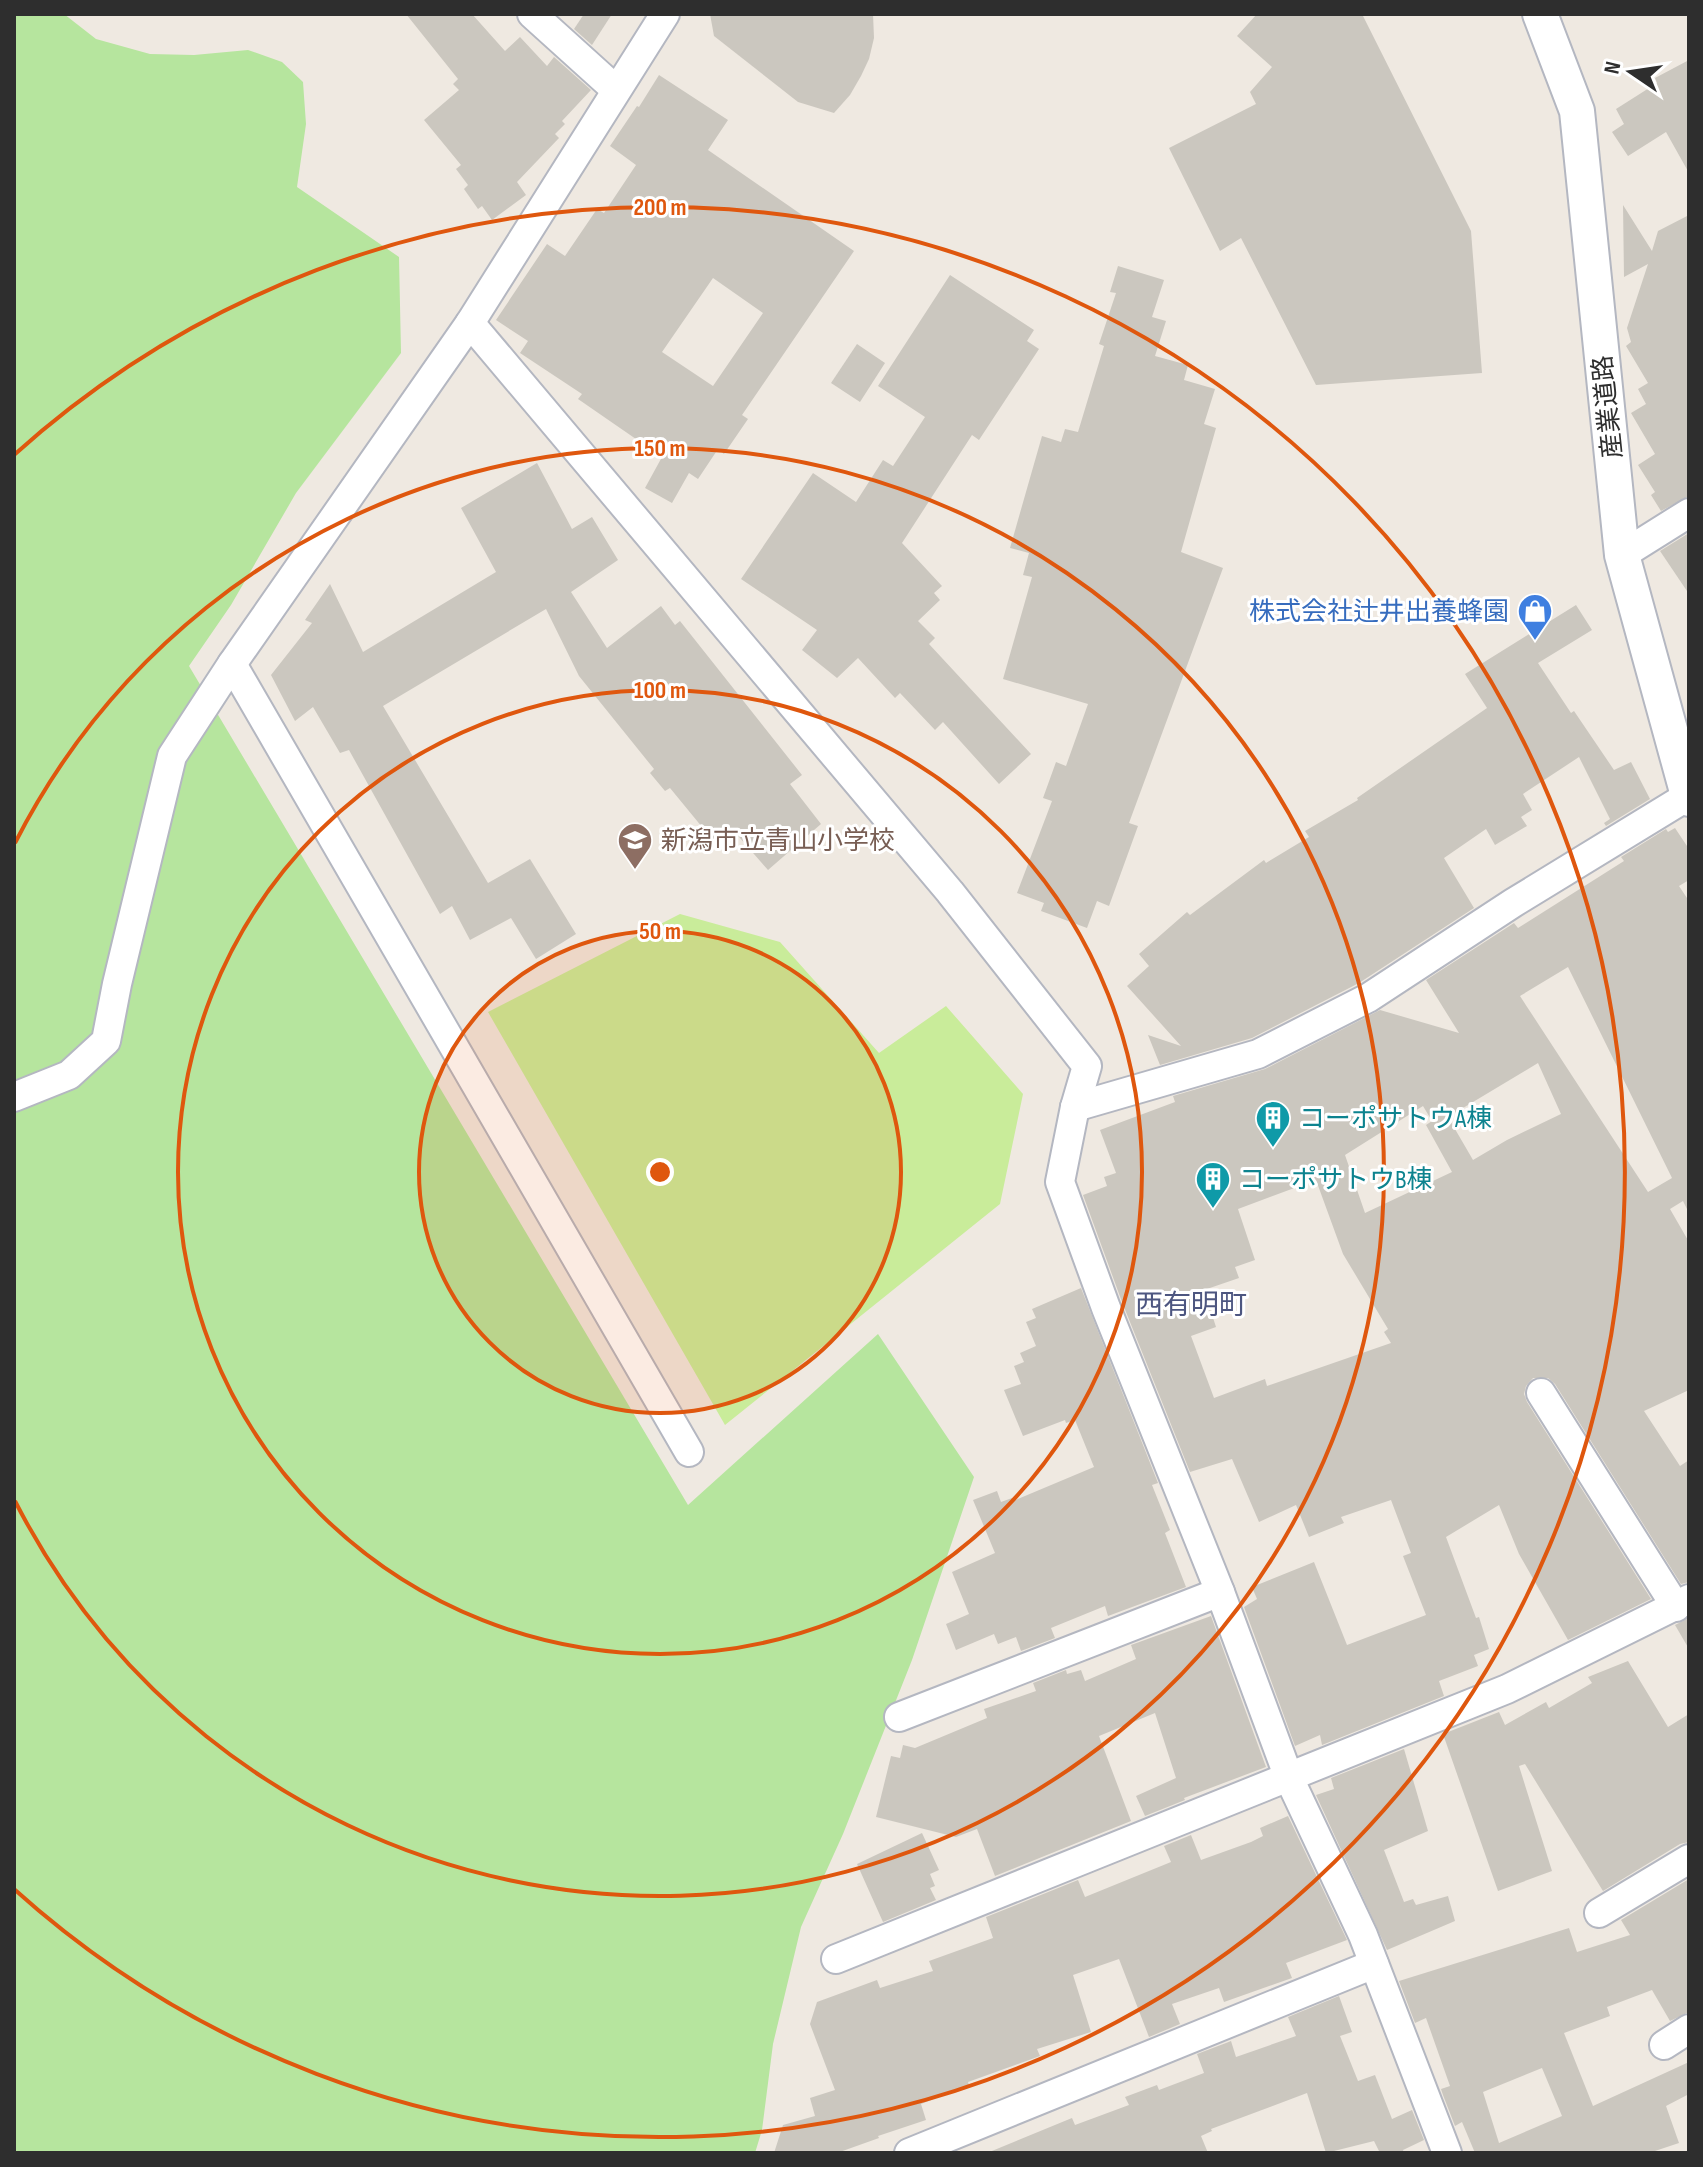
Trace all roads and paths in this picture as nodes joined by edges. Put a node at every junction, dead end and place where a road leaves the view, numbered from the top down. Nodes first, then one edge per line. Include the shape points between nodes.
1 (532, 14) edge
2 (665, 14) edge
3 (1540, 14) edge
4 (615, 89) junction
5 (470, 323) junction
6 (1689, 513) edge
7 (1622, 555) junction
8 (232, 664) junction
9 (1688, 797) edge
10 (14, 1097) edge
11 (1075, 1107) junction
12 (1541, 1393) dead end
13 (689, 1452) dead end
14 (1220, 1592) junction
15 (1683, 1603) edge
16 (899, 1717) dead end
17 (1289, 1778) junction
18 (1689, 1859) edge
19 (1599, 1913) dead end
20 (836, 1959) dead end
21 (1374, 1964) junction
22 (1689, 2029) edge
23 (1664, 2045) dead end
24 (909, 2153) edge
25 (1447, 2153) edge

1 - 4 street
2 - 4 street
3 - 7 street, 産業道路 via 1577,111
4 - 5 street
5 - 8 street
5 - 11 street via 950,892 1087,1066
6 - 7 street
7 - 9 street, 産業道路
8 - 10 street via 172,756 106,1041 69,1075
8 - 13 street
9 - 11 street via 1368,998 1258,1054
11 - 14 street via 1060,1182
12 - 15 street
14 - 16 street
14 - 17 street
15 - 17 street via 1507,1689
17 - 20 street
17 - 21 street
18 - 19 street
21 - 24 street
21 - 25 street
22 - 23 street

